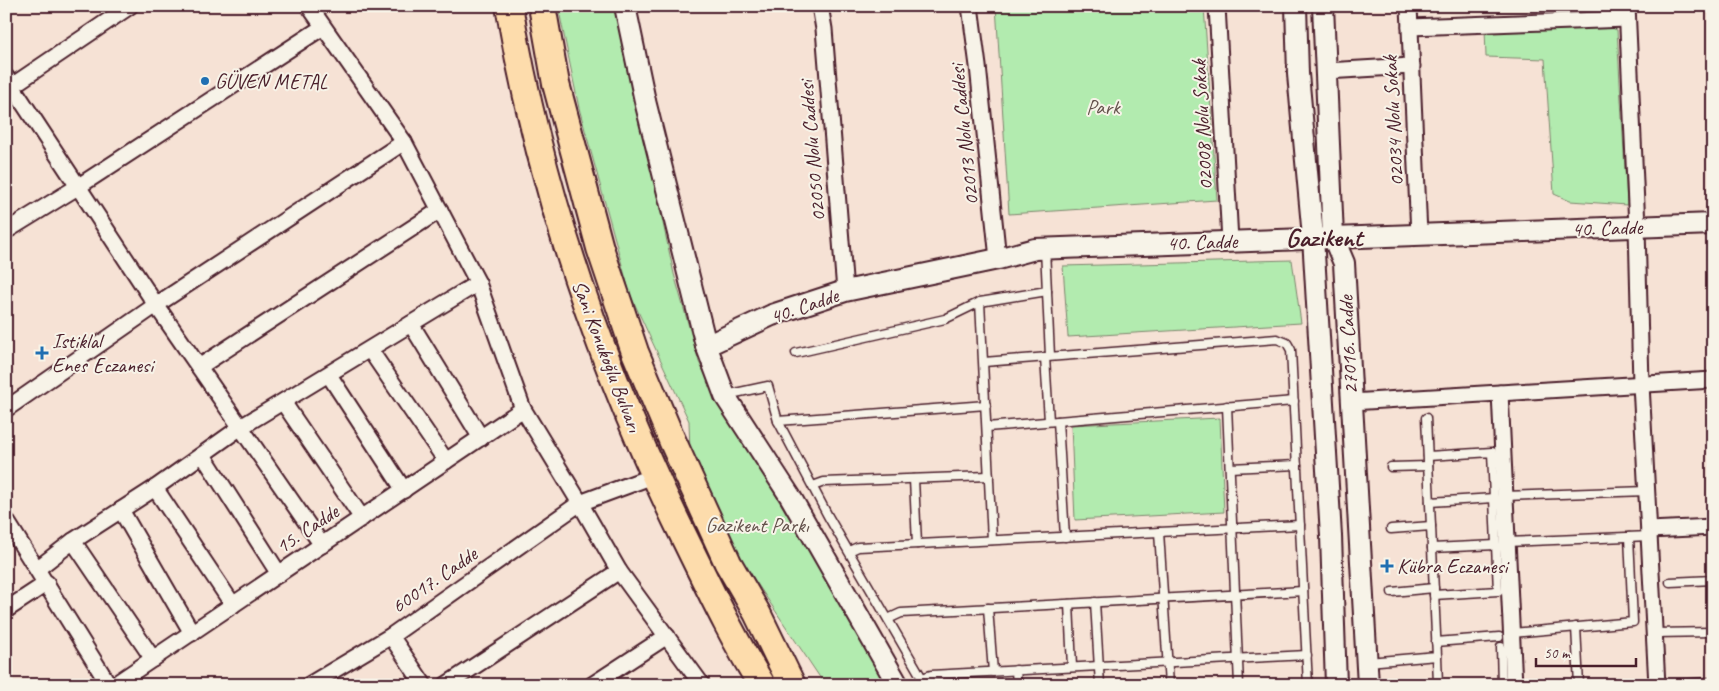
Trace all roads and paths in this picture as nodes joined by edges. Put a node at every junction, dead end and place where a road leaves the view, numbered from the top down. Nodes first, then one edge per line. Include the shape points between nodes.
1 (130, 6) edge
2 (309, 6) edge
3 (498, 6) edge
4 (509, 6) edge
5 (542, 6) edge
6 (626, 6) edge
7 (820, 6) edge
8 (970, 6) edge
9 (1217, 6) edge
10 (1296, 6) edge
11 (1323, 6) edge
12 (1409, 6) edge
13 (1627, 12) edge
14 (1410, 26) junction
15 (322, 27) junction
16 (1412, 66) junction
17 (1326, 71) junction
18 (520, 73) junction
19 (8, 84) edge
20 (404, 142) junction
21 (79, 186) junction
22 (440, 210) junction
23 (1713, 224) edge
24 (1637, 227) junction
25 (6, 231) edge
26 (1420, 235) junction
27 (1333, 237) junction
28 (1313, 238) junction
29 (1230, 241) junction
30 (1045, 249) junction
31 (998, 259) junction
32 (478, 283) junction
33 (1046, 291) junction
34 (845, 292) junction
35 (980, 302) junction
36 (156, 305) junction
37 (411, 324) junction
38 (706, 346) junction
39 (370, 350) junction
40 (796, 353) dead end
41 (1048, 357) junction
42 (984, 362) junction
43 (199, 367) junction
44 (328, 375) junction
45 (1713, 380) edge
46 (1641, 384) junction
47 (1500, 393) junction
48 (725, 396) junction
49 (1294, 401) junction
50 (283, 402) junction
51 (1351, 402) junction
52 (986, 405) junction
53 (1227, 406) junction
54 (523, 409) junction
55 (6, 410) edge
56 (1426, 418) dead end
57 (778, 421) junction
58 (1049, 421) junction
59 (1058, 421) junction
60 (241, 427) junction
61 (987, 427) junction
62 (481, 438) junction
63 (203, 455) junction
64 (1428, 456) junction
65 (446, 461) junction
66 (1297, 465) junction
67 (1428, 466) junction
68 (1392, 467) dead end
69 (1230, 468) junction
70 (653, 476) junction
71 (989, 476) junction
72 (914, 479) junction
73 (813, 486) junction
74 (155, 488) junction
75 (404, 490) junction
76 (1647, 491) junction
77 (1499, 497) junction
78 (1430, 502) junction
79 (580, 504) junction
80 (121, 510) junction
81 (362, 518) junction
82 (6, 520) edge
83 (1300, 525) junction
84 (1431, 526) junction
85 (1713, 527) edge
86 (1233, 528) junction
87 (1391, 529) dead end
88 (1159, 532) junction
89 (1650, 533) junction
90 (1065, 537) junction
91 (1629, 537) junction
92 (992, 540) junction
93 (73, 541) junction
94 (1502, 543) junction
95 (918, 544) junction
96 (322, 545) junction
97 (1432, 548) junction
98 (849, 551) junction
99 (37, 568) junction
100 (618, 571) junction
101 (279, 574) junction
102 (1713, 580) edge
103 (1670, 582) dead end
104 (47, 583) junction
105 (1303, 591) junction
106 (1392, 592) dead end
107 (1434, 592) junction
108 (1236, 595) junction
109 (1164, 599) junction
110 (1095, 602) junction
111 (1068, 604) junction
112 (233, 605) junction
113 (988, 608) junction
114 (6, 610) edge
115 (757, 613) junction
116 (888, 619) junction
117 (1576, 627) junction
118 (1713, 632) edge
119 (192, 633) junction
120 (1654, 633) junction
121 (1506, 635) junction
122 (391, 636) junction
123 (667, 636) junction
124 (1436, 642) junction
125 (1501, 647) dead end
126 (1307, 655) junction
127 (1437, 656) junction
128 (153, 659) junction
129 (1238, 659) junction
130 (1167, 662) junction
131 (1368, 662) junction
132 (1099, 666) junction
133 (1072, 667) junction
134 (1016, 670) junction
135 (993, 672) junction
136 (924, 681) edge
137 (759, 682) edge
138 (1713, 682) edge
139 (1680, 684) edge
140 (109, 685) edge
141 (114, 685) edge
142 (309, 685) edge
143 (424, 685) edge
144 (446, 685) edge
145 (592, 685) edge
146 (702, 685) edge
147 (792, 685) edge
148 (808, 685) edge
149 (898, 685) edge
150 (1017, 685) edge
151 (1100, 685) edge
152 (1169, 685) edge
153 (1239, 685) edge
154 (1308, 685) edge
155 (1336, 685) edge
156 (1368, 685) edge
157 (1438, 685) edge
158 (1502, 685) edge
159 (1514, 685) edge
160 (1579, 685) edge
161 (1657, 685) edge

1 - 19 street
2 - 15 street
3 - 18 street
4 - 18 highway, Sani Konukoğlu Bulvarı
5 - 115 highway, Sani Konukoğlu Bulvarı via 556,84 600,248 635,352 728,563
6 - 38 street via 645,101
7 - 34 street, 02050 Nolu Caddesi
8 - 31 street, 02013 Nolu Caddesi
9 - 29 street, 02008 Nolu Sokak
10 - 28 street, 27016. Cadde via 1298,74
11 - 17 street, 27016. Cadde
12 - 14 street, 02034 Nolu Sokak
13 - 14 street
13 - 24 street
14 - 16 street, 02034 Nolu Sokak
15 - 20 street
15 - 21 street
16 - 17 street
16 - 26 street, 02034 Nolu Sokak
17 - 27 street, 27016. Cadde
18 - 70 highway, Sani Konukoğlu Bulvarı via 543,169 569,253 607,364
19 - 21 street
20 - 22 street
20 - 36 street
21 - 25 street
21 - 36 street
22 - 32 street
22 - 43 street
23 - 24 street, 40. Cadde
24 - 26 street, 40. Cadde
24 - 46 street
26 - 27 street, 40. Cadde
27 - 28 street, 40. Cadde
27 - 51 street, 27016. Cadde via 1344,263
28 - 29 street, 40. Cadde
28 - 155 street, 27016. Cadde via 1331,536
29 - 30 street, 40. Cadde
30 - 31 street, 40. Cadde
30 - 33 lane
31 - 34 street, 40. Cadde
32 - 37 street
32 - 54 street
33 - 35 lane
33 - 41 lane
34 - 38 street, 40. Cadde via 772,315
35 - 40 lane via 945,319
35 - 42 lane
36 - 43 street
36 - 55 street
37 - 39 street
37 - 62 street
38 - 48 street
39 - 44 street
39 - 65 street
41 - 42 lane
41 - 49 lane via 1277,339 1287,343 1291,350
41 - 58 lane
42 - 52 lane
43 - 60 street
44 - 50 street
44 - 75 street
45 - 46 street
46 - 47 street
46 - 76 street
47 - 51 street
47 - 77 street
48 - 57 lane via 768,386
48 - 149 street via 790,496
49 - 53 lane
49 - 66 lane
50 - 60 street
50 - 81 street
51 - 131 street, 27016. Cadde
52 - 57 lane
52 - 61 lane
53 - 59 lane
53 - 69 lane
54 - 62 street, 15. Cadde
54 - 79 street
56 - 64 lane
57 - 73 lane
58 - 59 lane
58 - 61 lane
59 - 90 lane
60 - 63 street
60 - 96 street
61 - 71 lane
62 - 65 street, 15. Cadde
63 - 74 street
63 - 101 street
64 - 67 lane
64 - 77 lane via 1492,452
65 - 75 street, 15. Cadde
66 - 69 lane
66 - 83 lane
67 - 68 lane
67 - 78 lane
69 - 86 lane
70 - 79 street, 60017. Cadde
70 - 137 highway, Sani Konukoğlu Bulvarı
71 - 72 lane
71 - 92 lane
72 - 73 lane via 824,482
72 - 95 lane
73 - 98 lane
74 - 80 street
74 - 112 street
75 - 81 street, 15. Cadde
76 - 77 lane
76 - 89 street
77 - 78 lane
77 - 94 street
78 - 84 lane
79 - 100 street
79 - 122 street, 60017. Cadde
80 - 93 street
80 - 119 street
81 - 96 street, 15. Cadde
82 - 99 street
83 - 86 lane
83 - 105 lane
84 - 87 lane
84 - 97 lane
85 - 89 street
86 - 88 lane
86 - 108 lane
88 - 90 lane
88 - 109 lane
89 - 91 lane
89 - 120 street
90 - 92 lane
91 - 94 lane
91 - 117 lane via 1633,622
92 - 95 lane
93 - 99 street
93 - 128 street
94 - 97 lane
94 - 107 lane via 1498,591
94 - 121 street
95 - 98 lane via 858,547
96 - 101 street, 15. Cadde
97 - 107 lane
98 - 116 lane
99 - 104 street
100 - 123 street
100 - 144 street
101 - 112 street, 15. Cadde
102 - 103 lane
104 - 114 street
104 - 140 street
105 - 108 lane
105 - 126 lane
106 - 107 lane
107 - 124 lane
108 - 109 lane
108 - 129 lane
109 - 110 lane
109 - 130 lane
110 - 111 lane
110 - 132 lane
111 - 113 lane
111 - 133 lane
112 - 119 street, 15. Cadde
113 - 116 lane via 901,613
113 - 135 lane
115 - 147 highway, Sani Konukoğlu Bulvarı
115 - 148 highway
116 - 136 lane
117 - 121 lane
117 - 160 lane
118 - 120 lane
119 - 128 street, 15. Cadde
120 - 161 street
121 - 124 lane
121 - 159 street
122 - 142 street, 60017. Cadde
122 - 143 street
123 - 145 street
123 - 146 street
124 - 127 lane
125 - 158 lane
126 - 129 lane
126 - 154 lane
127 - 131 lane
127 - 157 lane
128 - 141 street, 15. Cadde
129 - 130 lane
129 - 153 lane
130 - 132 lane
130 - 152 lane
131 - 156 street, 27016. Cadde
132 - 133 lane
132 - 151 lane
133 - 134 lane
134 - 135 lane
134 - 150 lane
135 - 136 lane via 932,675
138 - 139 lane

